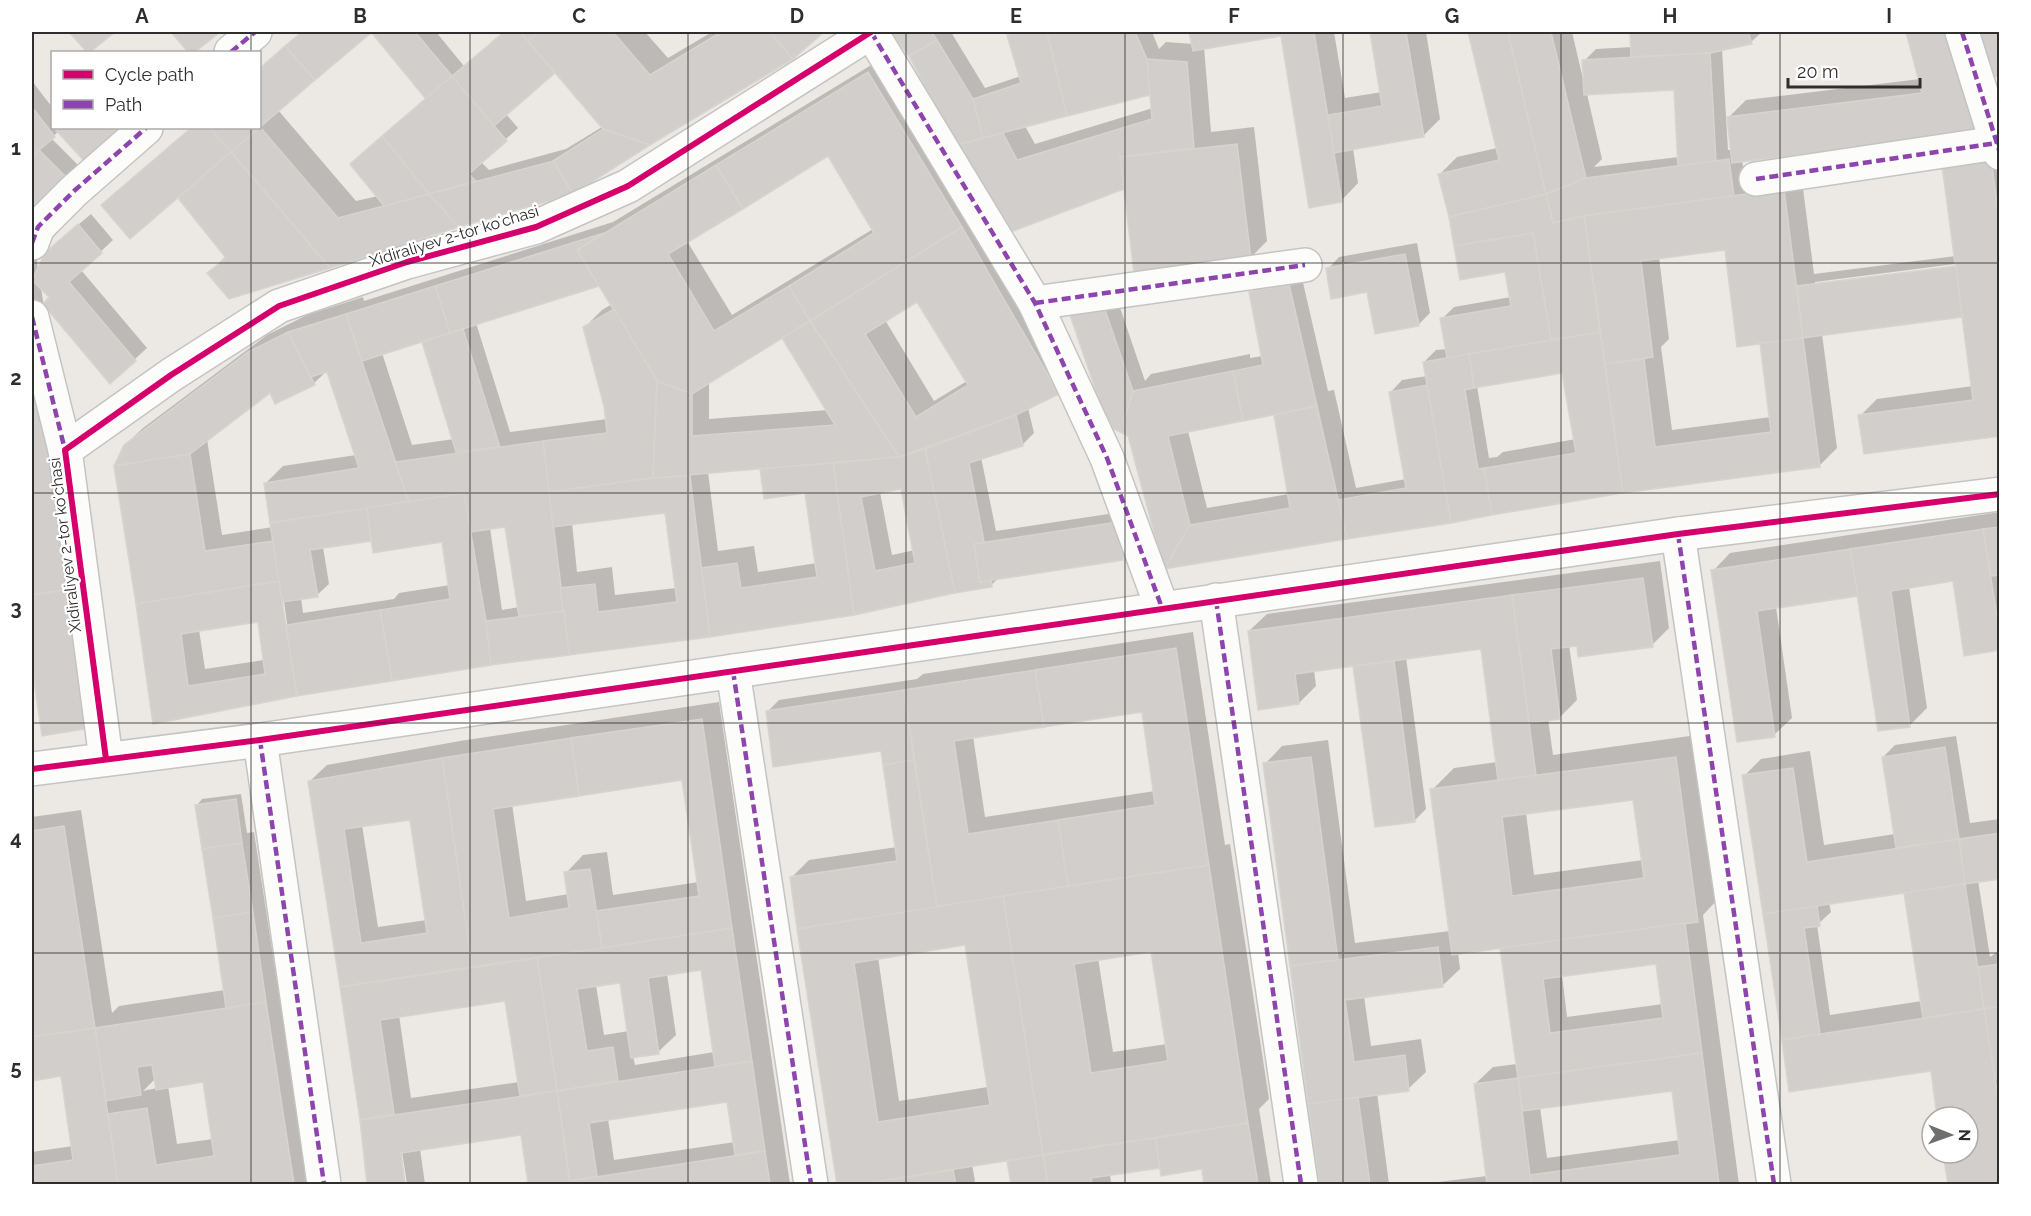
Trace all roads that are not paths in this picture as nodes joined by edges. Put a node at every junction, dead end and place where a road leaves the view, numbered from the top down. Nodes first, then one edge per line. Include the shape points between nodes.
1 (255, 32) edge
2 (871, 32) edge
3 (1962, 32) edge
4 (232, 51) edge
5 (145, 129) edge
6 (1998, 148) edge
7 (1756, 179) dead end
8 (32, 243) edge
9 (1305, 265) dead end
10 (1035, 303) junction
11 (32, 316) edge
12 (65, 450) junction
13 (2000, 494) edge
14 (1678, 534) junction
15 (1216, 600) junction
16 (1162, 608) junction
17 (733, 671) junction
18 (260, 740) junction
19 (106, 759) junction
20 (32, 769) edge
21 (324, 1185) edge
22 (810, 1185) edge
23 (1301, 1185) edge
24 (1774, 1185) edge

1 - 4 street
2 - 10 street
2 - 12 street, Xidiraliyev 2-tor koʻchasi via 628,186 536,227 407,262 279,306 171,375
3 - 6 street
5 - 8 street via 38,227
6 - 7 street
9 - 10 street
10 - 16 street via 1107,458
11 - 12 street, Xidiraliyev 2-tor koʻchasi
12 - 19 street, Xidiraliyev 2-tor koʻchasi
13 - 14 street
14 - 15 street
14 - 24 street
15 - 16 street
15 - 23 street
16 - 17 street
17 - 18 street
17 - 22 street
18 - 19 street
18 - 21 street
19 - 20 street

